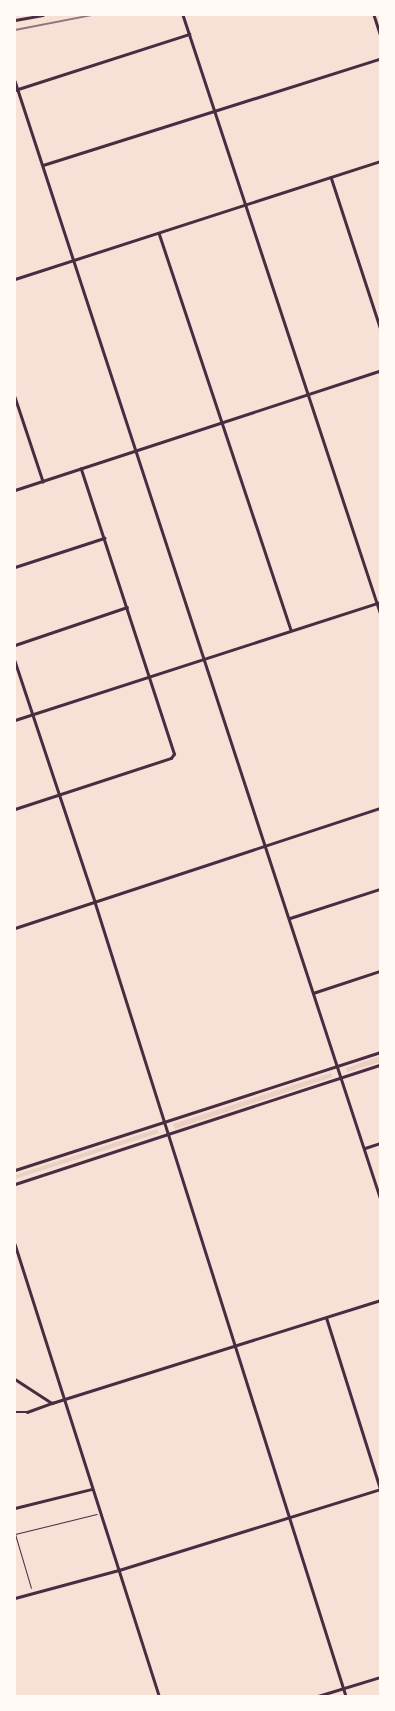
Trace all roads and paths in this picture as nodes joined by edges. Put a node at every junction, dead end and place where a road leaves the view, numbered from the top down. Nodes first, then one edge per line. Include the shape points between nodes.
1 (43, 15) edge
2 (183, 15) edge
3 (374, 15) edge
4 (15, 20) edge
5 (189, 34) junction
6 (380, 34) edge
7 (380, 58) edge
8 (15, 81) edge
9 (16, 90) edge
10 (215, 111) junction
11 (380, 161) edge
12 (43, 165) junction
13 (331, 177) junction
14 (245, 205) junction
15 (159, 233) junction
16 (74, 260) junction
17 (15, 278) edge
18 (380, 327) edge
19 (380, 371) edge
20 (308, 394) junction
21 (15, 397) edge
22 (222, 423) junction
23 (136, 450) junction
24 (82, 469) junction
25 (43, 481) junction
26 (15, 490) edge
27 (104, 538) junction
28 (15, 567) edge
29 (378, 602) edge
30 (127, 608) junction
31 (380, 612) edge
32 (291, 630) junction
33 (15, 645) edge
34 (205, 658) junction
35 (15, 661) edge
36 (150, 676) junction
37 (33, 714) junction
38 (15, 720) edge
39 (60, 794) junction
40 (380, 808) edge
41 (15, 809) edge
42 (267, 845) junction
43 (380, 889) edge
44 (95, 902) junction
45 (290, 918) junction
46 (15, 928) edge
47 (380, 971) edge
48 (313, 992) junction
49 (380, 1052) edge
50 (380, 1065) edge
51 (336, 1066) junction
52 (340, 1078) junction
53 (164, 1122) junction
54 (168, 1134) junction
55 (380, 1144) edge
56 (364, 1149) junction
57 (15, 1170) edge
58 (15, 1184) edge
59 (380, 1197) edge
60 (15, 1244) edge
61 (380, 1300) edge
62 (326, 1318) junction
63 (236, 1346) junction
64 (15, 1379) edge
65 (65, 1400) junction
66 (52, 1403) junction
67 (15, 1412) edge
68 (92, 1489) junction
69 (380, 1489) edge
70 (15, 1508) edge
71 (100, 1514) junction
72 (291, 1516) junction
73 (15, 1534) edge
74 (119, 1570) junction
75 (33, 1593) junction
76 (15, 1598) edge
77 (380, 1677) edge
78 (343, 1688) junction
79 (158, 1696) edge
80 (318, 1696) edge
81 (346, 1696) edge

1 - 4 street
2 - 5 street
3 - 6 street
5 - 9 street
5 - 10 street
7 - 10 street
8 - 9 street
9 - 12 street
10 - 12 street
10 - 14 street
11 - 13 street
12 - 16 street
13 - 14 street
13 - 18 street
14 - 15 street
14 - 20 street
15 - 16 street
15 - 22 street
16 - 17 street
16 - 23 street
19 - 20 street
20 - 22 street
20 - 29 street
21 - 25 street
22 - 23 street
22 - 32 street
23 - 24 street
23 - 34 street
24 - 25 street
24 - 27 street
25 - 26 street
27 - 28 street
27 - 30 street
29 - 31 street
29 - 32 street
30 - 33 street
30 - 36 street
32 - 34 street
34 - 36 street
34 - 42 street
35 - 37 street
36 - 37 street
36 - 39 street via 174,748 171,758
37 - 38 street
37 - 39 street
39 - 41 street
39 - 44 street
40 - 42 street
42 - 44 street
42 - 45 street
43 - 45 street
44 - 46 street
44 - 53 street
45 - 48 street
47 - 48 street
48 - 51 street
49 - 51 street
50 - 52 street
51 - 52 street
51 - 53 street
52 - 54 street
52 - 56 street
53 - 54 street
53 - 57 street
54 - 58 street
54 - 63 street
55 - 56 street
56 - 59 street
60 - 65 street
61 - 62 street
62 - 63 street
62 - 69 street
63 - 65 street
63 - 72 street
64 - 66 street
65 - 66 street
65 - 68 street
66 - 67 street via 27,1412
68 - 70 street
68 - 71 street
69 - 72 street
71 - 73 path
71 - 74 street
72 - 74 street
72 - 78 street
73 - 75 path
74 - 75 street
74 - 79 street
75 - 76 street
77 - 78 street
78 - 80 street
78 - 81 street

